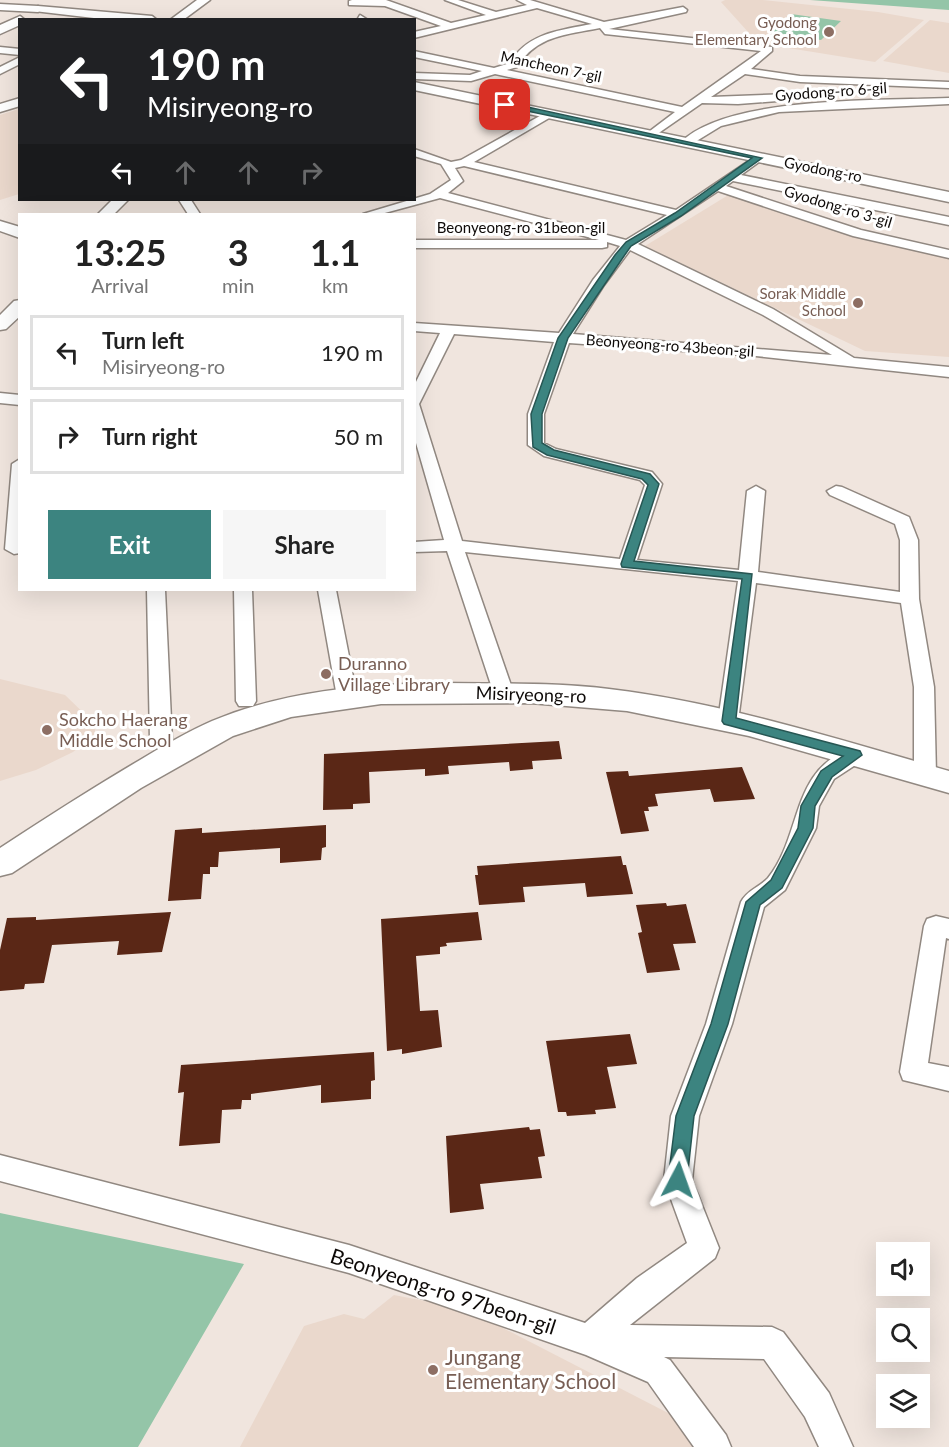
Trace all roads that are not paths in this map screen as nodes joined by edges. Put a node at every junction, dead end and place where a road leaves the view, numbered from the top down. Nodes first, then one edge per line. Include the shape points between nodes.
1 (55, 0) edge
2 (204, 0) edge
3 (449, 0) edge
4 (521, 0) edge
5 (352, 2) edge
6 (43, 5) edge
7 (536, 5) junction
8 (0, 7) edge
9 (683, 10) dead end
10 (496, 15) junction
11 (102, 17) edge
12 (23, 18) edge
13 (119, 18) edge
14 (178, 18) edge
15 (360, 18) edge
16 (18, 21) edge
17 (604, 25) junction
18 (450, 26) junction
19 (2, 28) edge
20 (416, 34) edge
21 (0, 50) edge
22 (18, 52) edge
23 (416, 54) edge
24 (18, 61) edge
25 (0, 71) edge
26 (498, 71) junction
27 (745, 71) junction
28 (416, 76) edge
29 (847, 82) junction
30 (949, 85) edge
31 (416, 86) edge
32 (698, 100) junction
33 (949, 100) edge
34 (681, 110) junction
35 (551, 114) junction
36 (650, 136) junction
37 (686, 143) junction
38 (416, 153) edge
39 (759, 158) junction
40 (465, 163) junction
41 (446, 164) junction
42 (733, 177) junction
43 (718, 187) junction
44 (439, 194) junction
45 (949, 197) edge
46 (119, 201) edge
47 (414, 201) edge
48 (416, 201) edge
49 (107, 213) edge
50 (372, 213) edge
51 (678, 214) junction
52 (949, 221) edge
53 (0, 226) edge
54 (18, 232) edge
55 (416, 244) edge
56 (628, 244) junction
57 (949, 254) edge
58 (18, 307) edge
59 (0, 325) edge
60 (416, 327) edge
61 (449, 330) junction
62 (563, 338) junction
63 (856, 363) junction
64 (949, 372) edge
65 (416, 396) edge
66 (0, 398) edge
67 (18, 400) edge
68 (416, 422) edge
69 (419, 442) edge
70 (18, 483) edge
71 (756, 491) dead end
72 (836, 491) dead end
73 (454, 545) junction
74 (416, 547) edge
75 (11, 549) edge
76 (627, 564) junction
77 (748, 576) junction
78 (156, 591) edge
79 (243, 591) edge
80 (327, 591) edge
81 (910, 599) junction
82 (504, 693) junction
83 (347, 697) junction
84 (246, 701) dead end
85 (728, 721) junction
86 (161, 741) dead end
87 (855, 755) junction
88 (937, 778) edge
89 (0, 864) edge
90 (949, 929) edge
91 (949, 1078) edge
92 (0, 1168) edge
93 (589, 1340) junction
94 (714, 1447) edge
95 (836, 1447) edge

1 - 6 street
2 - 14 street
3 - 10 street
4 - 7 street
5 - 15 street
5 - 18 street via 386,3
6 - 8 street
6 - 11 street
6 - 12 street
7 - 10 street
7 - 17 street
9 - 17 street
10 - 18 street
11 - 13 street
16 - 19 street
17 - 26 street via 534,42 521,52 514,65
17 - 27 street via 605,32 769,49
18 - 20 street
21 - 22 street
23 - 26 street, Mancheon 7-gil
24 - 25 street
26 - 28 street via 471,78
26 - 34 street, Mancheon 7-gil
27 - 29 street
27 - 32 street
29 - 30 street
29 - 32 street via 830,93 738,101
31 - 35 street, Gyodong-ro
32 - 34 street
33 - 37 street, Gyodong-ro 6-gil via 779,109 717,124
34 - 36 street
35 - 36 street, Gyodong-ro
35 - 40 street
36 - 37 street, Gyodong-ro
37 - 39 street, Gyodong-ro
38 - 41 street
39 - 42 street
39 - 45 street, Gyodong-ro
40 - 41 street
40 - 51 street
41 - 44 street via 457,181
42 - 43 street
42 - 52 street
43 - 51 street
43 - 57 street, Gyodong-ro 3-gil via 856,233
44 - 48 street
44 - 56 street, Beonyeong-ro 43beon-gil
46 - 49 street
47 - 50 street
51 - 56 street
53 - 54 street
55 - 56 street, Beonyeong-ro 31beon-gil
56 - 62 street
56 - 63 street, Beonyeong-ro 43beon-gil via 768,312
58 - 59 street
60 - 61 street, Beonyeong-ro 43beon-gil
61 - 62 street, Beonyeong-ro 43beon-gil
61 - 65 street
62 - 63 street, Beonyeong-ro 43beon-gil
62 - 76 street via 536,414 536,445 550,453 646,476 654,484
63 - 64 street, Beonyeong-ro 43beon-gil
66 - 67 street
68 - 69 street
69 - 73 street
70 - 75 street
71 - 77 street
72 - 81 street via 903,521 909,540
73 - 74 street
73 - 76 street
73 - 82 street
76 - 77 street
77 - 81 street
77 - 85 street
78 - 86 street
79 - 84 street
80 - 83 street
81 - 88 street
82 - 83 main road, Misiryeong-ro via 419,692
82 - 85 main road, Misiryeong-ro via 626,701
83 - 89 main road, Misiryeong-ro via 280,710 231,725 129,781
85 - 87 main road, Misiryeong-ro
87 - 88 main road, Misiryeong-ro
87 - 93 street via 826,774 808,806 805,828 777,884 753,902 719,1024 685,1116 678,1180 704,1248
90 - 91 street via 936,926 913,1072
92 - 93 street, Beonyeong-ro 97beon-gil via 349,1259
93 - 94 street via 659,1371
93 - 95 street, Beonyeong-ro 97beon-gil via 772,1343 817,1405

